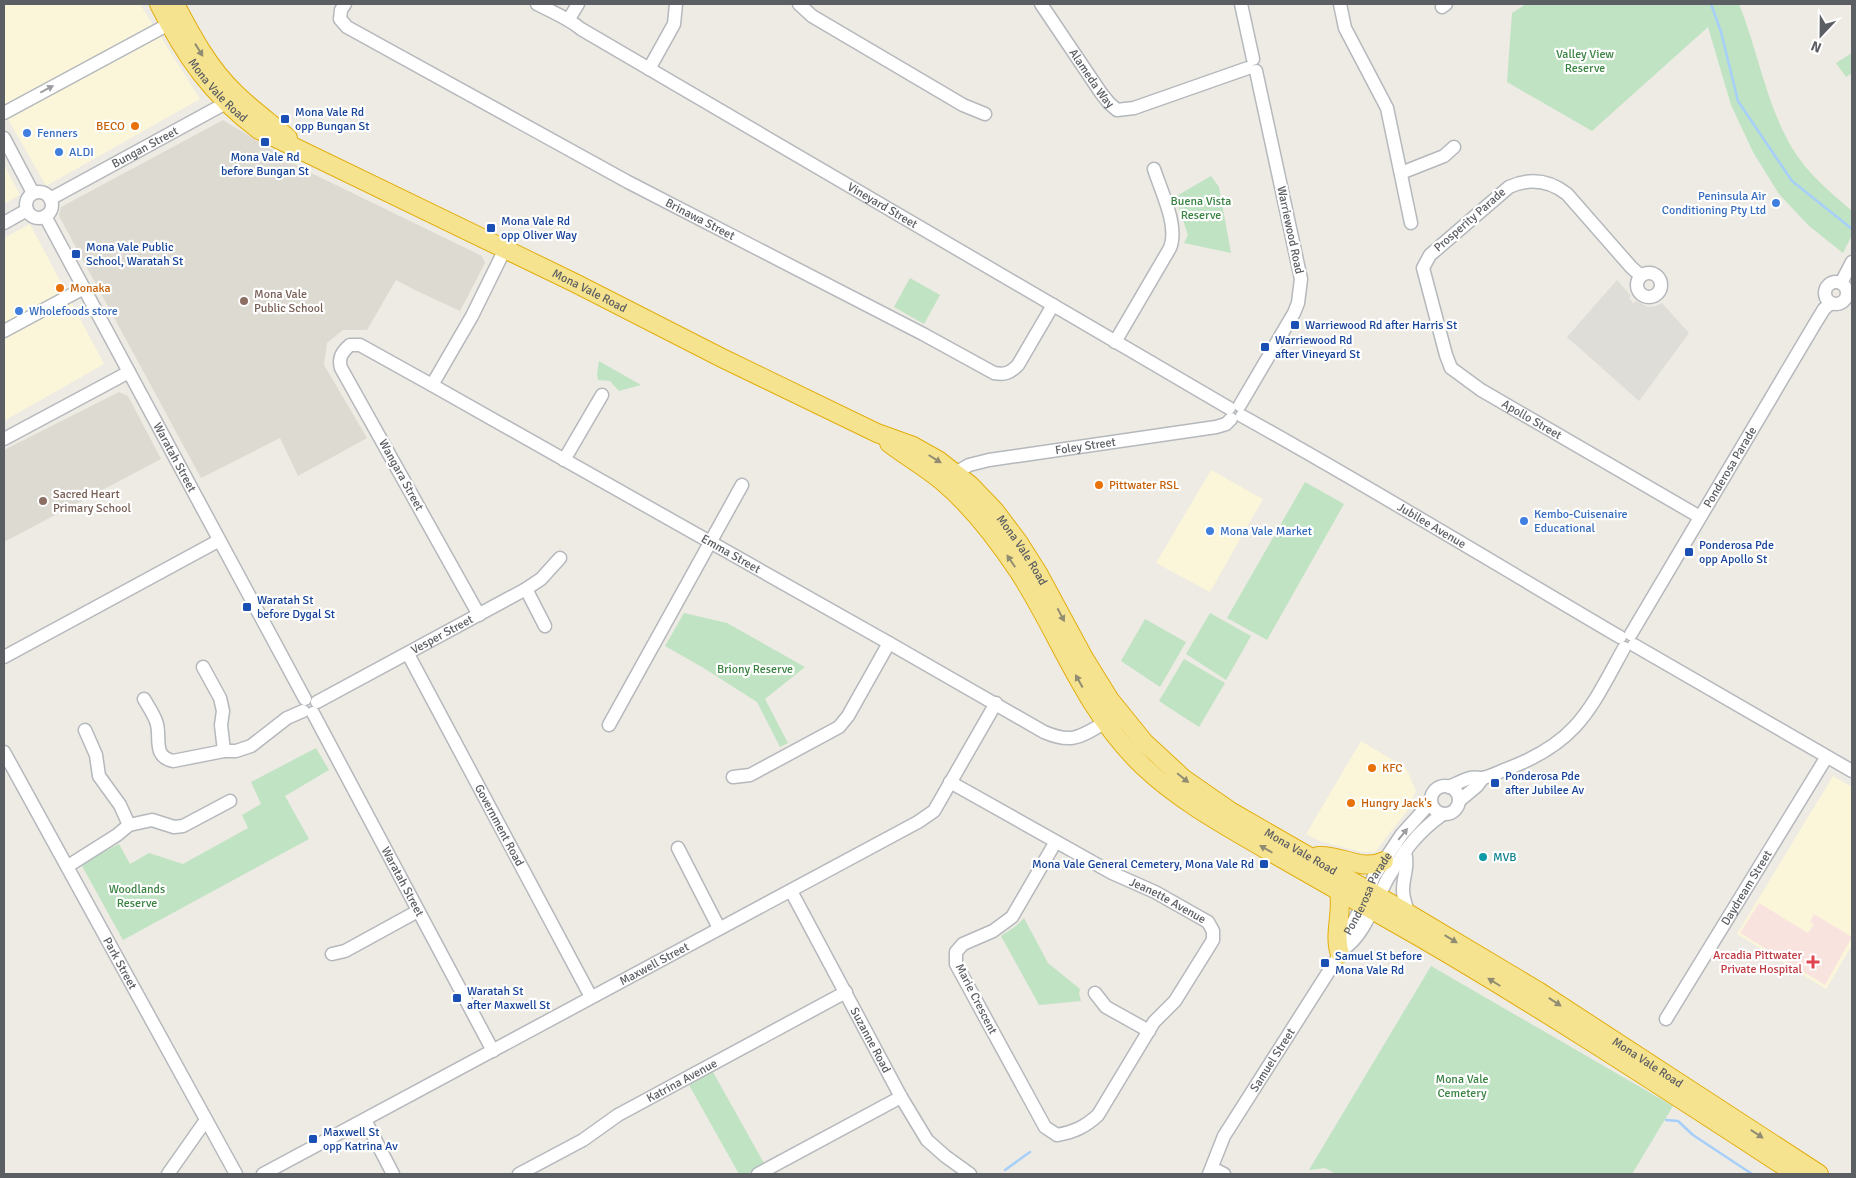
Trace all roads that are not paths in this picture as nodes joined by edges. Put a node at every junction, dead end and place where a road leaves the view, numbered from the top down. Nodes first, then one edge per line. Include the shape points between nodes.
1 (158, 4) edge
2 (175, 4) edge
3 (345, 4) edge
4 (537, 4) edge
5 (578, 4) edge
6 (676, 4) edge
7 (799, 4) edge
8 (1041, 4) edge
9 (1241, 4) edge
10 (1340, 4) edge
11 (569, 19) junction
12 (169, 24) junction
13 (1252, 66) junction
14 (649, 68) junction
15 (231, 99) junction
16 (4, 112) edge
17 (985, 114) dead end
18 (4, 138) edge
19 (1454, 146) dead end
20 (1154, 169) dead end
21 (1401, 173) junction
22 (33, 193) junction
23 (50, 199) junction
24 (27, 210) junction
25 (45, 216) junction
26 (4, 223) edge
27 (1411, 223) dead end
28 (505, 249) junction
29 (1852, 262) edge
30 (1425, 273) joint
31 (1641, 276) dead end
32 (84, 288) junction
33 (1053, 305) junction
34 (4, 331) edge
35 (1115, 342) junction
36 (360, 345) joint
37 (129, 372) junction
38 (432, 385) junction
39 (602, 395) dead end
40 (1235, 412) junction
41 (4, 439) edge
42 (564, 460) junction
43 (948, 477) junction
44 (742, 486) dead end
45 (1700, 517) junction
46 (218, 541) junction
47 (711, 543) junction
48 (560, 558) dead end
49 (526, 588) junction
50 (479, 615) junction
51 (545, 626) dead end
52 (1627, 641) junction
53 (889, 643) junction
54 (408, 654) junction
55 (4, 657) edge
56 (203, 667) dead end
57 (1104, 690) junction
58 (144, 699) dead end
59 (996, 704) junction
60 (309, 706) junction
61 (1104, 723) junction
62 (609, 725) dead end
63 (85, 730) dead end
64 (224, 751) junction
65 (4, 752) edge
66 (1157, 756) junction
67 (1826, 758) junction
68 (1852, 771) edge
69 (732, 777) dead end
70 (1483, 778) junction
71 (950, 782) junction
72 (1449, 787) junction
73 (1459, 800) junction
74 (230, 801) dead end
75 (1431, 802) junction
76 (1444, 814) junction
77 (129, 825) junction
78 (1055, 842) junction
79 (678, 848) dead end
80 (1405, 851) junction
81 (1310, 857) junction
82 (1384, 861) junction
83 (68, 866) junction
84 (791, 890) junction
85 (1339, 891) junction
86 (1370, 900) junction
87 (418, 911) junction
88 (1409, 914) junction
89 (719, 928) junction
90 (1341, 951) junction
91 (332, 954) dead end
92 (846, 992) junction
93 (1094, 993) dead end
94 (591, 997) junction
95 (1666, 1018) dead end
96 (1149, 1031) junction
97 (493, 1051) junction
98 (901, 1097) junction
99 (206, 1120) junction
100 (365, 1120) junction
101 (1045, 1127) joint
102 (1210, 1171) edge
103 (168, 1174) edge
104 (236, 1174) edge
105 (263, 1174) edge
106 (393, 1174) edge
107 (519, 1174) edge
108 (761, 1174) edge
109 (970, 1174) edge
110 (1224, 1174) edge
111 (1796, 1174) edge
112 (1819, 1174) edge

1 - 12 highway, Mona Vale Road
2 -> 15 highway, Mona Vale Road via 200,52
3 - 33 street, Brinawa Street via 340,19 347,27 628,182 994,373 1011,372 1018,365
4 - 11 street, Vineyard Street
5 - 11 street
6 - 14 street via 674,24
7 - 17 street via 812,16
8 - 13 street, Alameda Way via 1101,93 1117,110 1134,108
9 - 13 street, Warriewood Road
10 - 21 street via 1345,28 1387,108
11 - 14 street, Vineyard Street
12 - 15 highway, Mona Vale Road via 195,68
16 -> 12 street
13 - 40 street, Warriewood Road via 1300,279 1294,313
14 - 33 street, Vineyard Street
15 - 23 street, Bungan Street
15 - 28 highway, Mona Vale Road via 301,150
18 - 22 street
19 - 21 street via 1444,156
20 - 35 street via 1172,224 1173,239
21 - 27 street
22 - 23 street via 41,192
22 - 24 street via 27,199
23 - 25 street via 52,207
24 - 25 street via 33,216
24 - 26 street
25 - 32 street, Waratah Street
28 - 38 street via 472,316
28 - 43 highway, Mona Vale Road via 877,434
29 - 45 street, Ponderosa Parade via 1841,283 1830,283 1826,288 1826,298 1831,303 1816,322
30 - 31 street, Prosperity Parade via 1423,268 1430,255 1509,187 1528,181 1548,183 1567,194
30 - 45 street, Apollo Street via 1451,368 1481,390
32 - 34 street
32 - 37 street, Waratah Street
33 - 35 street, Vineyard Street
35 - 40 street, Vineyard Street
36 - 38 street, Emma Street
36 - 50 street, Wangara Street via 350,345 342,353 341,368
37 - 41 street
37 - 46 street, Waratah Street
38 - 42 street, Emma Street
39 - 42 street
40 - 43 street, Foley Street via 1226,424 1216,427 989,460 968,465
40 - 52 street, Jubilee Avenue via 1362,483
42 - 47 street, Emma Street
43 -> 57 highway, Mona Vale Road via 970,485 1019,543
61 -> 43 highway, Mona Vale Road via 1020,575
44 - 47 street
45 - 52 street, Ponderosa Parade
46 - 55 street
46 - 60 street, Waratah Street
47 - 53 street, Emma Street
47 - 62 street
48 - 49 street, Vesper Street via 540,579
49 - 50 street, Vesper Street
49 - 51 street
50 - 54 street, Vesper Street
52 - 67 street, Jubilee Avenue
52 - 70 street, Ponderosa Parade via 1592,704 1565,738 1541,754
53 - 59 street, Emma Street
53 - 69 street via 839,727 750,774
54 - 60 street, Vesper Street
54 - 94 street, Government Road
56 - 64 street via 220,698
57 - 61 highway via 1108,716
57 - 66 highway, Mona Vale Road via 1128,724
58 - 64 street, Vesper Street via 156,722 161,753 167,760 180,761
59 - 61 street, Emma Street via 1058,738 1080,736
59 - 71 street, Maxwell Street
60 - 64 street, Vesper Street via 287,718 251,746
60 - 87 street, Waratah Street
61 - 66 highway via 1115,725 1139,746
85 -> 61 highway, Mona Vale Road via 1174,793 1144,767
63 - 77 street via 96,755 99,776 120,805
65 - 83 street, Park Street
66 -> 81 highway, Mona Vale Road via 1214,800
67 - 68 street, Jubilee Avenue
67 - 95 street, Daydream Street
70 - 72 street, Ponderosa Parade via 1471,778
70 - 73 street, Ponderosa Parade
71 - 78 street, Jeanette Avenue
71 - 84 street, Maxwell Street via 934,811 918,822
72 - 73 street
72 - 75 street via 1436,790
73 - 76 street via 1453,812
74 - 77 street via 183,826 174,827 152,820
75 - 76 street via 1435,810
82 -> 75 street, Ponderosa Parade via 1402,834
76 - 80 street, Ponderosa Parade via 1420,832
77 - 83 street
78 - 96 street, Jeanette Avenue via 1155,892 1208,922 1213,931 1213,940 1175,1001
78 - 101 street, Marie Crescent via 1012,916 993,931 963,944 956,952 956,964
79 - 89 street
80 - 86 street, Ponderosa Parade
80 - 88 street via 1408,862 1403,889
81 - 82 highway via 1323,856 1364,865
81 - 86 highway, Mona Vale Road
82 - 86 street, Ponderosa Parade
83 - 99 street, Park Street
84 - 89 street, Maxwell Street
84 - 92 street, Suzanne Road
85 - 86 highway, Mona Vale Road
85 - 90 highway via 1341,914 1336,943
86 - 88 highway, Mona Vale Road
86 - 90 street, Ponderosa Parade via 1344,939
111 -> 86 highway, Mona Vale Road via 1448,954
87 - 91 street via 345,951
87 - 97 street, Waratah Street
88 -> 112 highway, Mona Vale Road via 1538,991
89 - 94 street, Maxwell Street
90 - 102 street, Samuel Street via 1224,1136
92 - 98 street, Suzanne Road
92 - 107 street, Katrina Avenue via 618,1115 583,1140
93 - 96 street via 1106,1007
94 - 97 street, Maxwell Street
96 - 101 street, Jeanette Avenue via 1098,1115 1073,1133 1057,1136
97 - 100 street, Maxwell Street
98 - 108 street
98 - 109 street, Suzanne Road via 927,1140
99 - 103 street
99 - 104 street, Park Street
100 - 105 street, Maxwell Street
100 - 106 street
102 - 110 street

